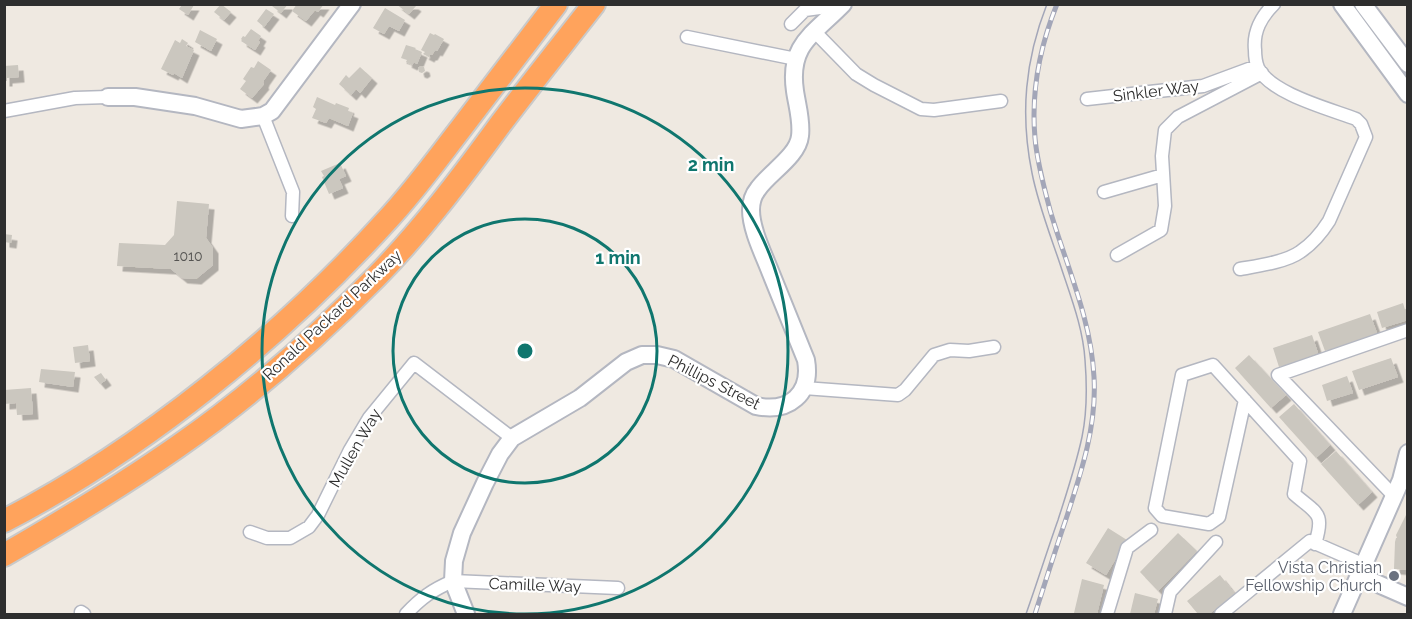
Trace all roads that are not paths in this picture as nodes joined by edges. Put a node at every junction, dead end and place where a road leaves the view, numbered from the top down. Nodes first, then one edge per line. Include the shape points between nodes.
1 (352, 4) edge
2 (556, 4) edge
3 (594, 4) edge
4 (1274, 4) edge
5 (1342, 4) edge
6 (1363, 4) edge
7 (843, 5) edge
8 (791, 24) dead end
9 (815, 32) junction
10 (687, 37) dead end
11 (795, 59) junction
12 (1407, 64) edge
13 (1259, 70) junction
14 (1407, 94) edge
15 (108, 97) joint
16 (1087, 99) dead end
17 (1001, 101) dead end
18 (4, 111) edge
19 (263, 116) junction
20 (1163, 174) junction
21 (1104, 192) dead end
22 (292, 216) dead end
23 (1117, 255) dead end
24 (1240, 269) dead end
25 (1407, 330) edge
26 (994, 347) dead end
27 (804, 388) junction
28 (1245, 400) junction
29 (512, 438) junction
30 (1407, 453) edge
31 (1394, 496) junction
32 (4, 521) edge
33 (1151, 530) dead end
34 (250, 532) dead end
35 (1215, 542) dead end
36 (1315, 544) junction
37 (4, 555) edge
38 (1362, 570) junction
39 (453, 581) junction
40 (618, 588) dead end
41 (1407, 597) edge
42 (406, 615) edge
43 (466, 615) edge
44 (1107, 615) edge
45 (1165, 615) edge
46 (1221, 615) edge
47 (1342, 615) edge

1 - 19 street via 272,111
2 - 32 highway, Ronald Packard Parkway via 424,177 352,258 301,307 229,370 154,427 107,460
3 - 37 highway, Ronald Packard Parkway via 440,206 327,324 178,446
4 - 13 street via 1257,26 1254,40
5 - 14 street
6 - 12 street
7 - 8 street via 805,10
7 - 9 street
9 - 11 street
9 - 17 street via 856,74 921,109
10 - 11 street
11 - 27 street via 800,138 795,150 758,189 751,210 759,244 806,360
13 - 16 street, Sinkler Way via 1203,86
13 - 20 street via 1178,117 1165,130
13 - 24 street via 1288,94 1356,119 1366,137 1322,232 1299,253
15 - 18 street via 75,98
15 - 19 street via 195,106 241,119
19 - 22 street via 293,192
20 - 21 street
20 - 23 street via 1165,206 1161,230
25 - 31 street via 1278,375
26 - 27 street via 934,355 897,395
27 - 29 street, Phillips Street via 785,406 756,406 674,359 642,355
28 - 28 street via 1213,365 1182,375 1155,507 1162,516 1209,524 1219,517
28 - 36 street via 1300,461 1294,494 1319,516 1321,526
29 - 34 street, Mullen Way via 414,363 369,418 309,527 290,538 267,538
29 - 39 street, Phillips Street via 500,454 462,533
30 - 31 street
31 - 38 street
33 - 44 street via 1127,548
35 - 45 street via 1170,592
36 - 38 street
36 - 46 street via 1310,541
38 - 41 street
38 - 47 street
39 - 40 street, Camille Way
39 - 42 street via 420,599
39 - 43 street, Phillips Street

